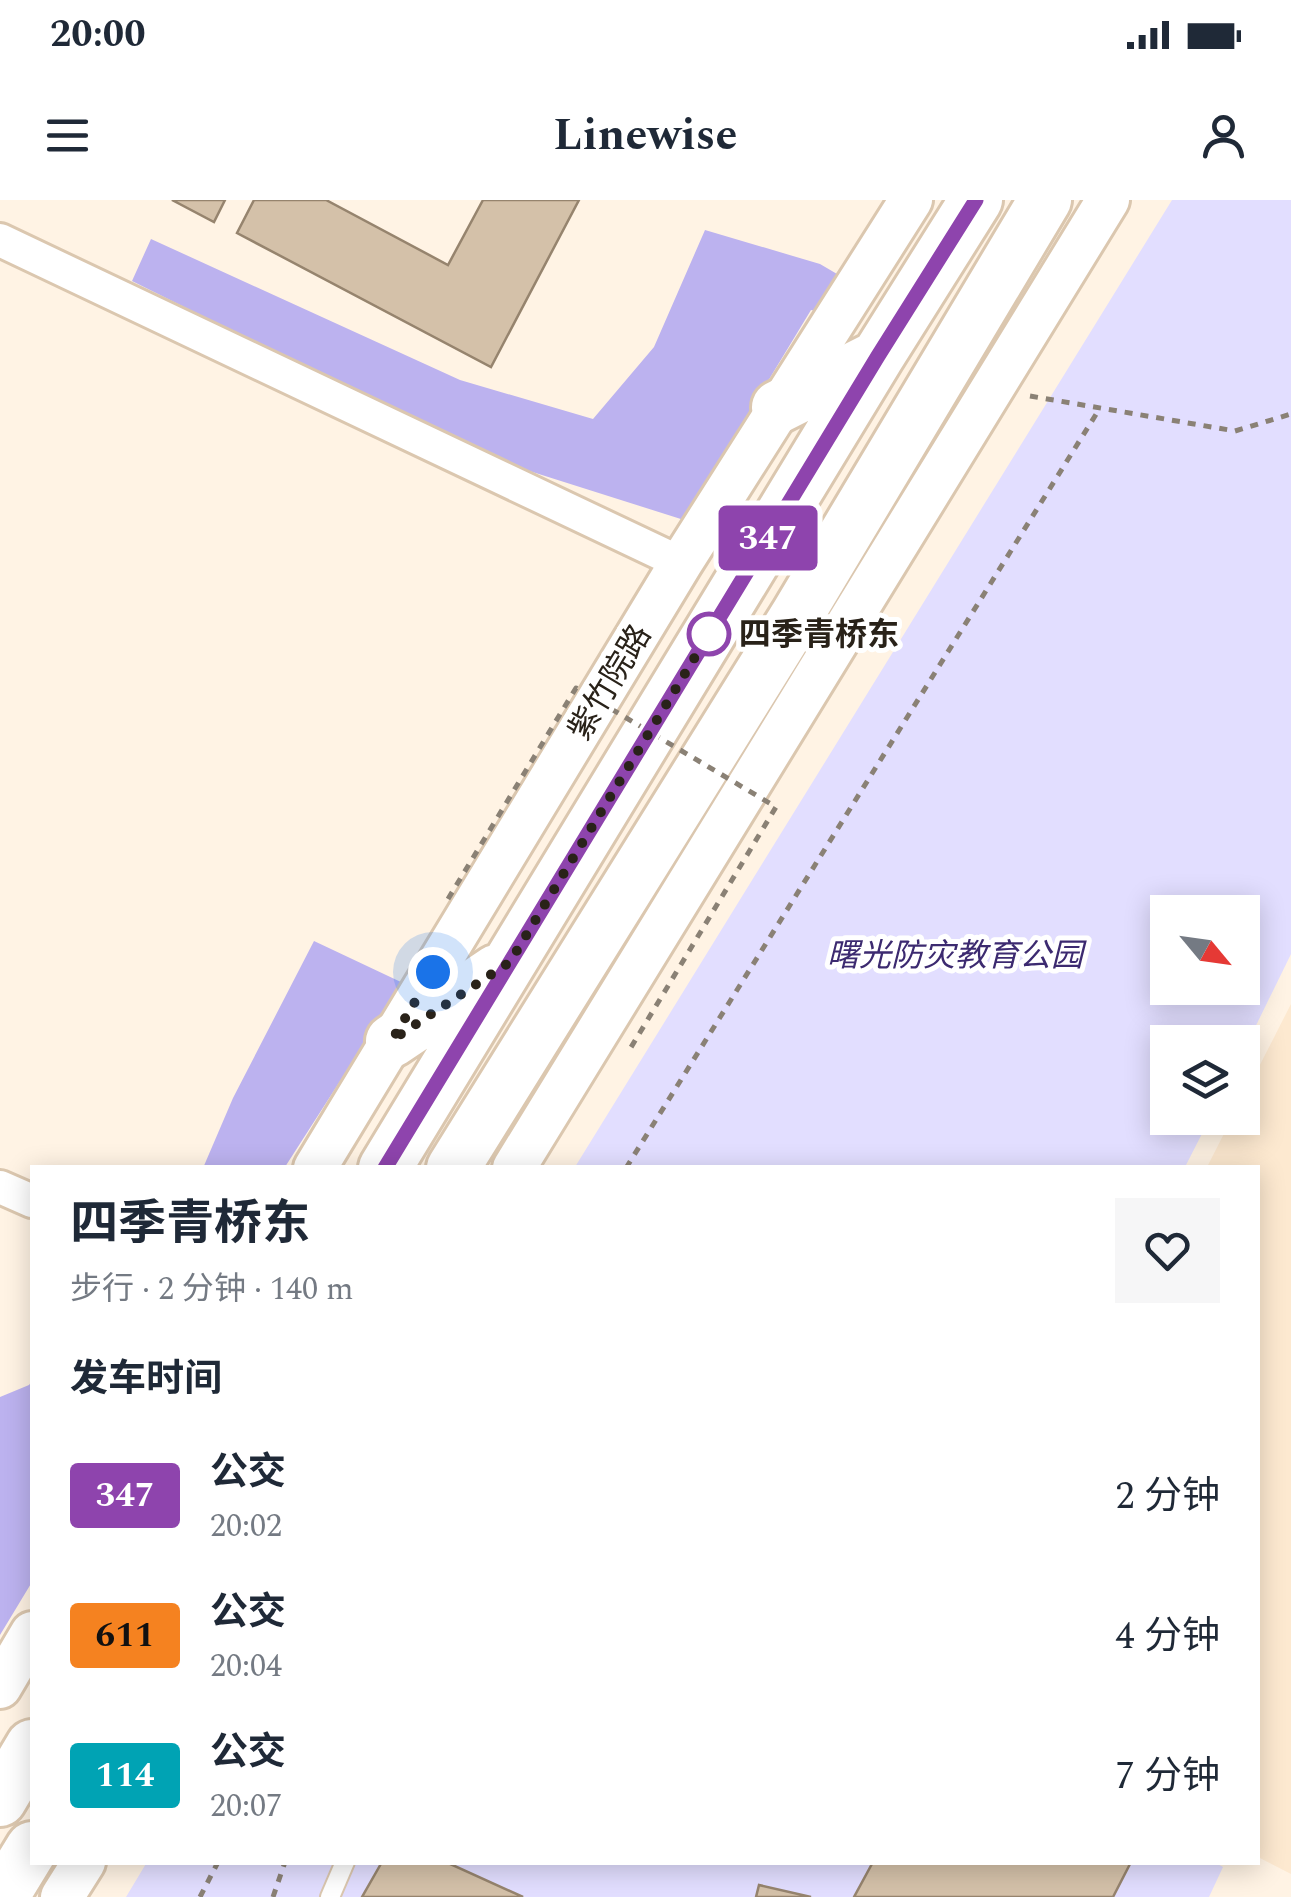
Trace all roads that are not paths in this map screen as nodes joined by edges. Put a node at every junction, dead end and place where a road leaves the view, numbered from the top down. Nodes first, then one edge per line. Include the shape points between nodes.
1 (911, 200) edge
2 (976, 200) edge
3 (1045, 200) edge
4 (1108, 200) edge
5 (0, 240) edge
6 (878, 356) junction
7 (778, 407) junction
8 (682, 563) junction
9 (510, 962) junction
10 (392, 1040) junction
11 (317, 1165) edge
12 (387, 1165) edge
13 (454, 1165) edge
14 (516, 1165) edge
15 (0, 1187) edge
16 (30, 1200) edge
17 (30, 1636) edge
18 (0, 1687) edge
19 (30, 1749) edge
20 (0, 1800) edge
21 (30, 1851) edge
22 (82, 1865) edge
23 (344, 1865) edge
24 (2, 1897) edge
25 (62, 1897) edge
26 (330, 1897) edge

1 - 7 street, 紫竹院路
2 - 6 main road, 紫竹院路
3 - 13 main road via 797,615
4 - 14 street
5 - 8 street
6 - 7 main road
6 - 9 main road, 紫竹院路
7 - 8 street, 紫竹院路
8 - 10 street, 紫竹院路
9 - 10 main road
9 - 12 main road, 紫竹院路
10 - 11 street, 紫竹院路
15 - 16 street
17 - 18 street
19 - 20 main road
21 - 24 main road
22 - 25 street
23 - 26 lane

